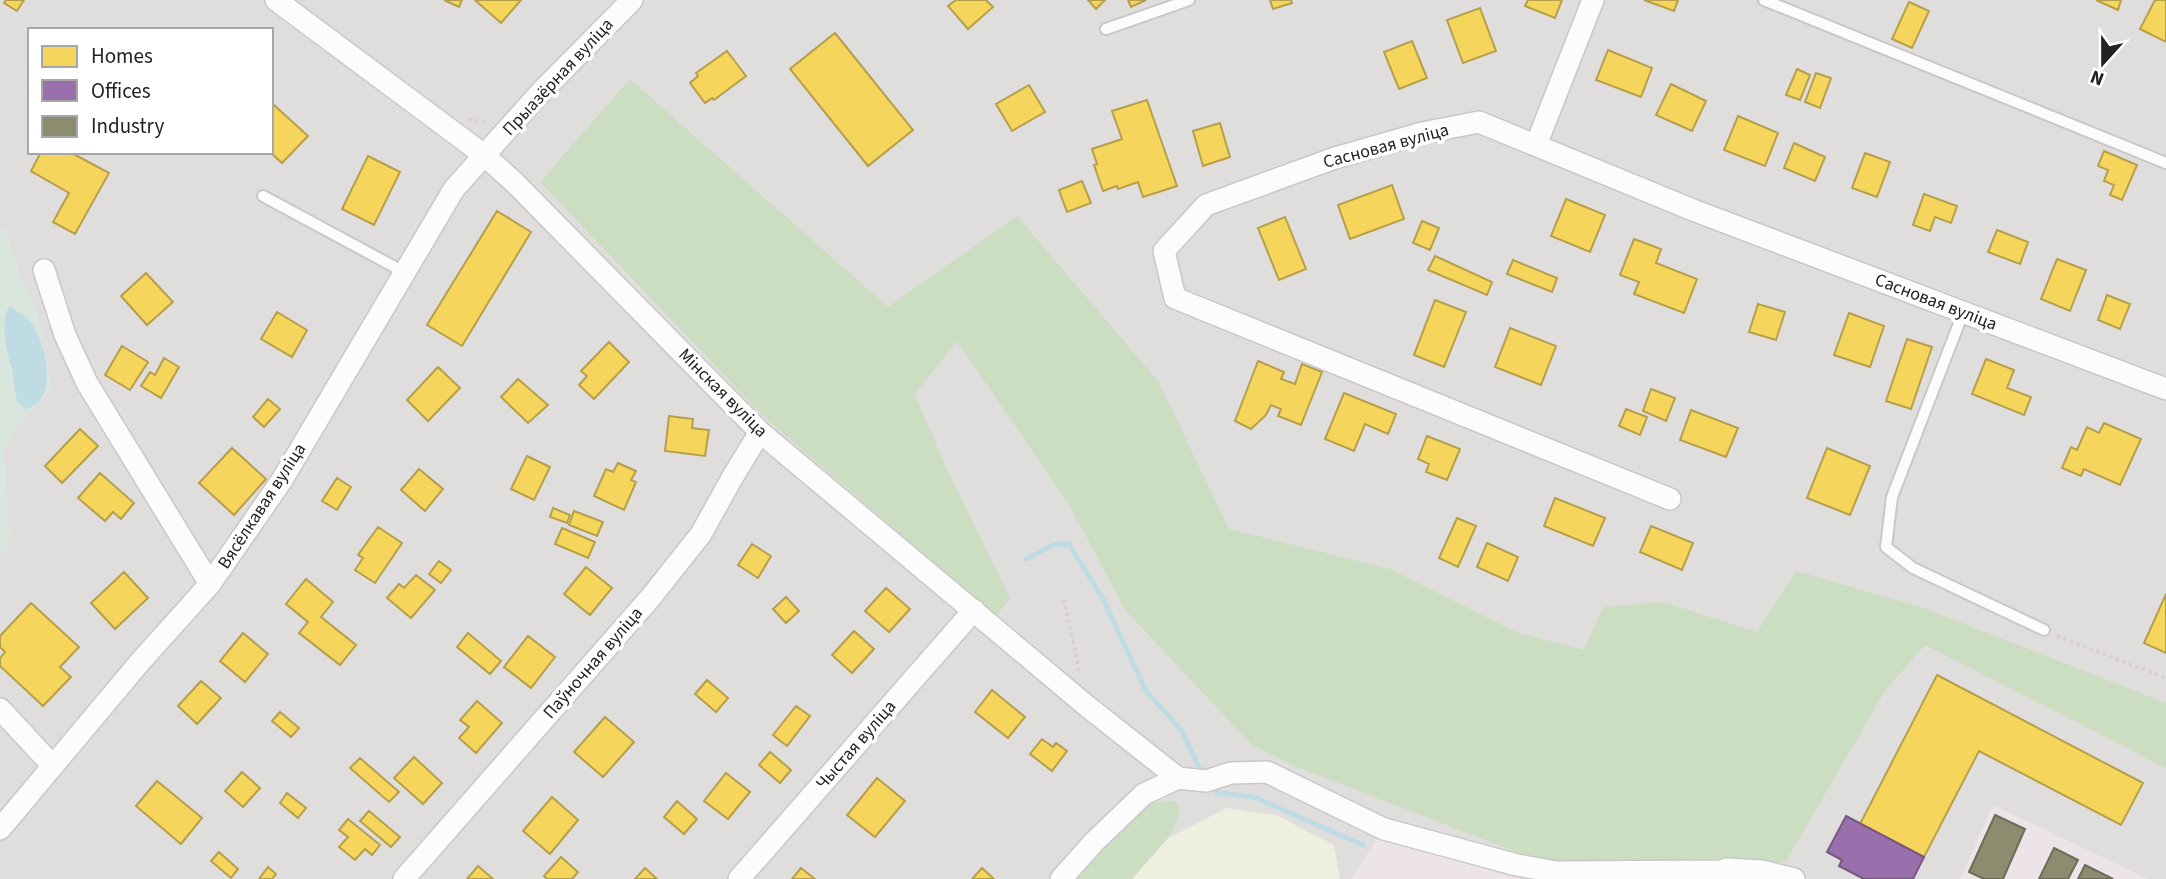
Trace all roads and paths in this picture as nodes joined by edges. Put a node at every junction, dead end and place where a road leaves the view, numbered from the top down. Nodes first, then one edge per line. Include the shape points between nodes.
1 (276, 0) edge
2 (632, 0) edge
3 (1189, 0) edge
4 (1592, 0) edge
5 (1763, 0) edge
6 (1106, 29) dead end
7 (1536, 145) junction
8 (484, 155) junction
9 (2166, 163) edge
10 (263, 196) dead end
11 (44, 270) dead end
12 (404, 272) junction
13 (1963, 313) junction
14 (2166, 389) edge
15 (760, 432) junction
16 (1670, 499) dead end
17 (210, 583) junction
18 (1064, 599) dead end
19 (974, 611) junction
20 (2044, 630) joint
21 (2166, 678) edge
22 (1088, 707) junction
23 (0, 709) edge
24 (53, 766) junction
25 (1178, 778) junction
26 (0, 829) edge
27 (1720, 875) edge
28 (404, 879) edge
29 (738, 879) edge
30 (1061, 879) edge
31 (1794, 879) edge

1 - 8 street, Мінская вуліца
2 - 8 street, Прыазёрная вуліца
3 - 6 lane
4 - 7 street
5 - 9 lane
7 - 13 street, Сасновая вуліца
7 - 16 street, Сасновая вуліца via 1479,122 1335,158 1206,205 1164,250 1175,298
8 - 12 street, Вясёлкавая вуліца via 454,188
8 - 15 street, Мінская вуліца
10 - 12 lane
11 - 17 street via 65,335 88,383
12 - 17 street, Вясёлкавая вуліца via 282,480
13 - 14 street, Сасновая вуліца
13 - 20 lane via 1892,497 1886,547 1913,568
15 - 19 street, Мінская вуліца
15 - 28 street, Паўночная вуліца via 701,534 651,597
17 - 24 street, Вясёлкавая вуліца
18 - 22 path
19 - 22 street, Мінская вуліца
19 - 29 street, Чыстая вуліца
20 - 21 path
22 - 25 street, Мінская вуліца
23 - 24 street
24 - 26 street, Вясёлкавая вуліца
25 - 27 street via 1206,781 1231,773 1267,772 1384,829 1556,872
25 - 30 street via 1144,794
27 - 31 street via 1726,869

